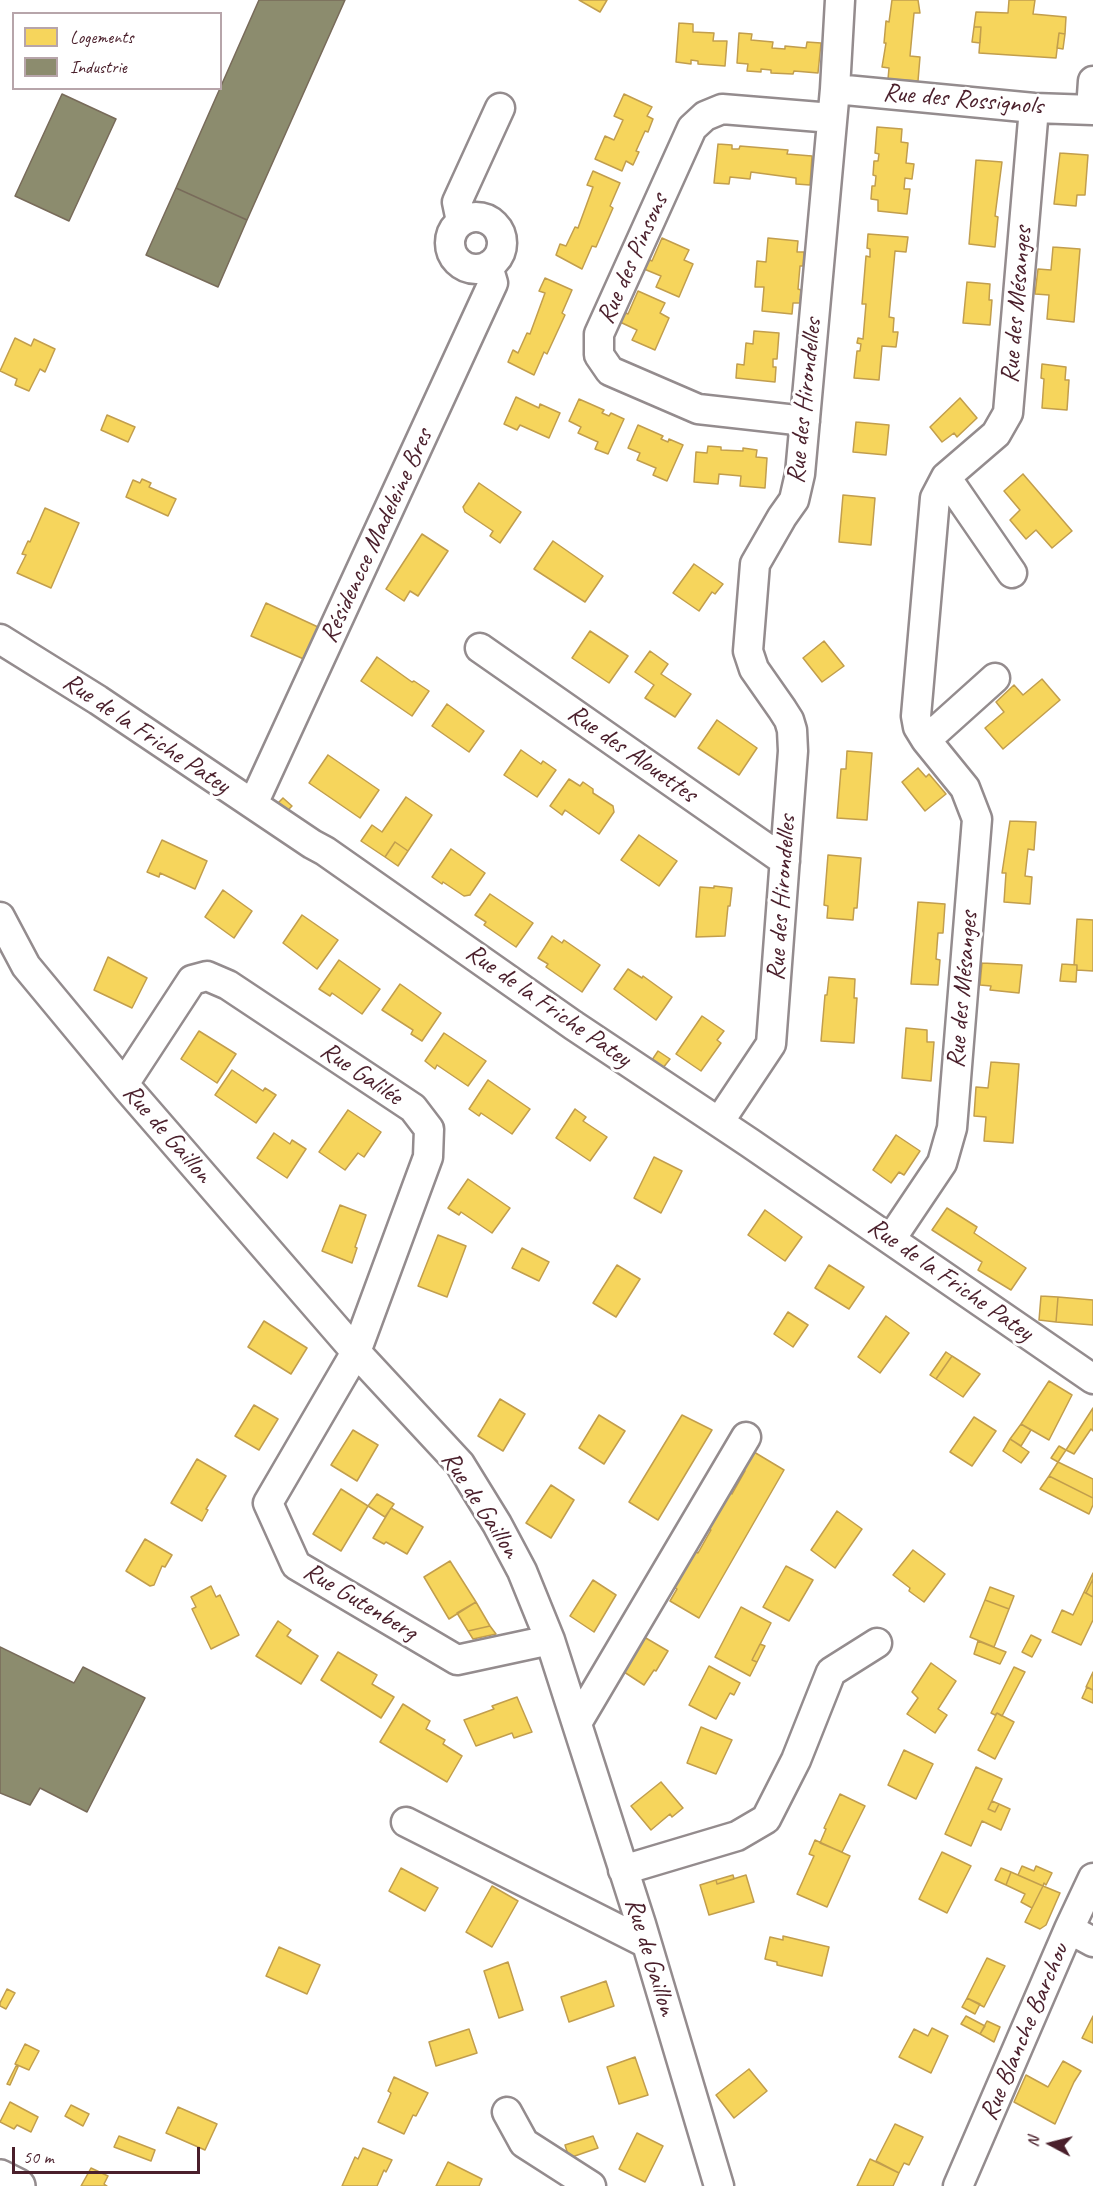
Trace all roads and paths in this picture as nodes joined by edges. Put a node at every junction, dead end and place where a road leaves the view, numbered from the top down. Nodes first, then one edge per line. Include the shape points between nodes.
1 (840, 0) edge
2 (1093, 81) edge
3 (835, 89) junction
4 (500, 108) dead end
5 (1034, 108) junction
6 (1092, 110) edge
7 (832, 118) junction
8 (805, 422) junction
9 (946, 477) junction
10 (1012, 573) dead end
11 (0, 639) edge
12 (480, 648) dead end
13 (995, 678) dead end
14 (926, 740) junction
15 (252, 804) junction
16 (785, 861) junction
17 (0, 917) edge
18 (124, 1084) junction
19 (719, 1122) junction
20 (891, 1239) junction
21 (356, 1352) junction
22 (1093, 1379) edge
23 (746, 1437) dead end
24 (550, 1640) junction
25 (877, 1643) dead end
26 (577, 1723) junction
27 (406, 1822) dead end
28 (623, 1870) junction
29 (1093, 1878) edge
30 (1081, 1936) edge
31 (646, 1943) junction
32 (507, 2112) dead end
33 (0, 2177) edge
34 (18, 2186) edge
35 (591, 2186) edge
36 (719, 2186) edge
37 (958, 2186) edge

1 - 3 street, Rue des Hirondelles
2 - 6 street, Rue des Rossignols
3 - 5 street, Rue des Rossignols
3 - 7 street, Rue des Hirondelles
4 - 15 street, Résidencce Madeleine Bres via 457,202 461,221 480,217 497,226 501,248 488,266 493,284
5 - 6 street, Rue des Rossignols
5 - 9 street, Rue des Mésanges via 1008,413 996,434
7 - 8 street, Rue des Hirondelles
7 - 8 street, Rue des Pinsons via 722,109 705,116 692,128 599,334 599,355 610,371 698,409
8 - 16 street, Rue des Hirondelles via 794,500 755,564 748,651 754,669 792,730
9 - 10 street
9 - 14 street, Rue des Mésanges via 935,498 916,716
11 - 15 street, Rue de la Friche Patey
12 - 16 street, Rue des Alouettes
13 - 14 street
14 - 20 street, Rue des Mésanges via 965,788 977,819 952,1128 942,1163
15 - 19 street, Rue de la Friche Patey via 325,850 573,1025
16 - 19 street, Rue des Hirondelles via 771,1044
17 - 18 street, Rue de Gaillon via 26,966
18 - 21 street, Rue de Gaillon
18 - 21 street, Rue Galilée via 192,980 207,976 228,985 413,1108 429,1129 428,1157
19 - 20 street, Rue de la Friche Patey
20 - 22 street, Rue de la Friche Patey
21 - 24 street, Rue de Gaillon via 460,1464 522,1571
21 - 24 street, Rue Gutenberg via 268,1503 296,1565 457,1659
23 - 26 street
24 - 26 street, Rue de Gaillon
25 - 28 street via 831,1672 796,1760 766,1819 737,1836
26 - 28 street, Rue de Gaillon
27 - 31 street
28 - 31 street, Rue de Gaillon
29 - 30 street, Rue Blanche Barchou
30 - 37 street, Rue Blanche Barchou
31 - 36 street, Rue de Gaillon
32 - 35 street via 524,2143
33 - 34 main road

